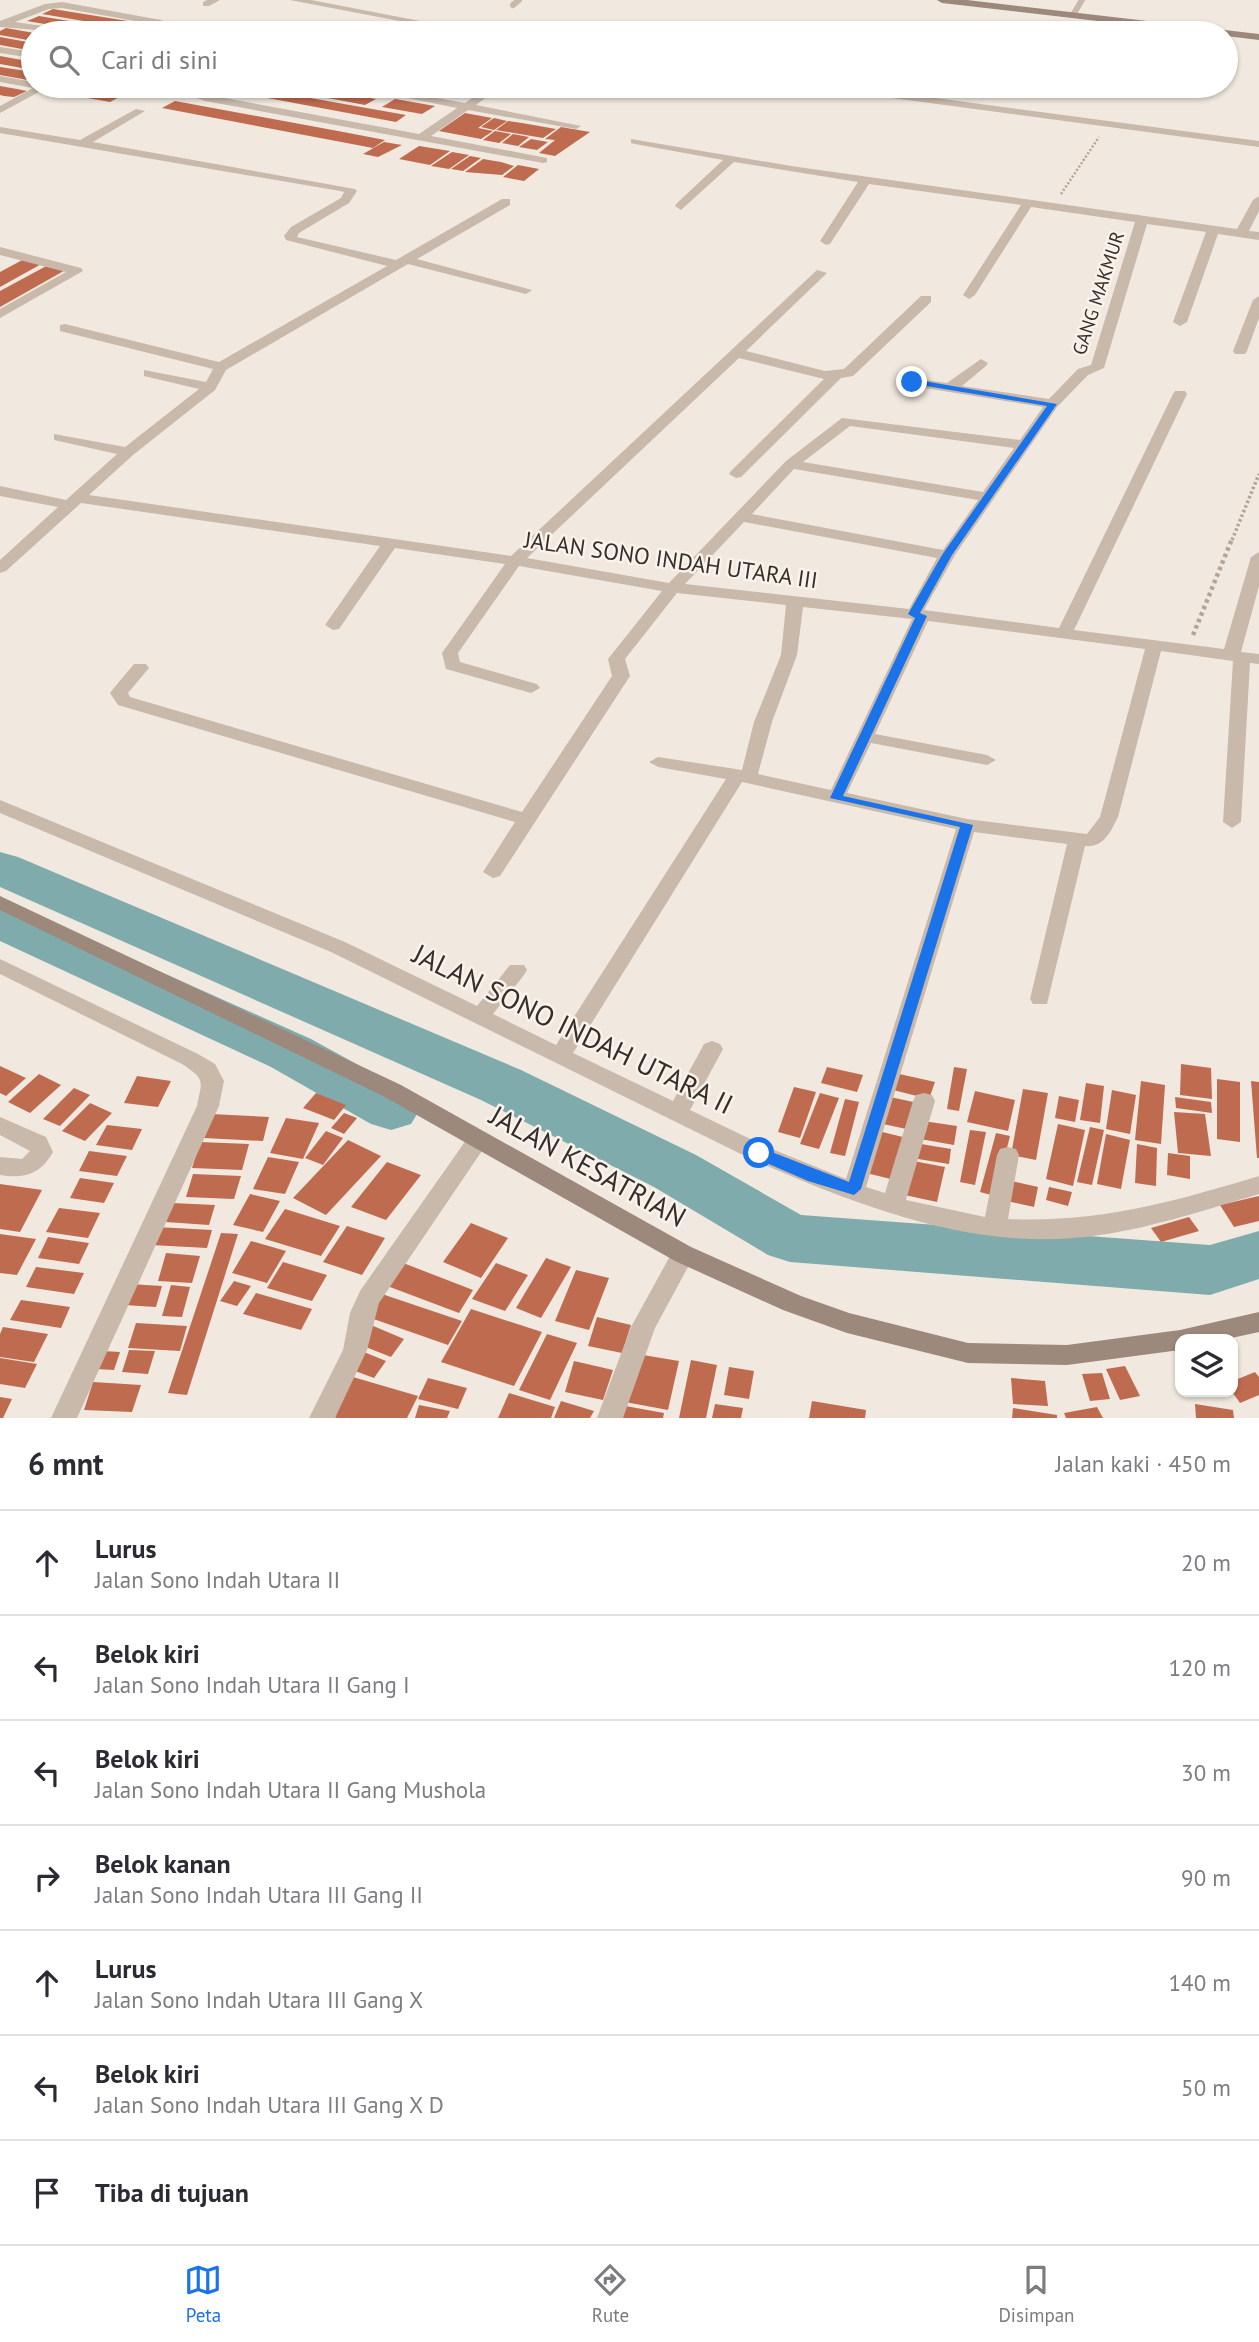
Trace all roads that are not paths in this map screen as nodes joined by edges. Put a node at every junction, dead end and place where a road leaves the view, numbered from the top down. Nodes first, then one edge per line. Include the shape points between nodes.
1 (295, 0) edge
2 (519, 0) edge
3 (942, 0) edge
4 (1082, 0) edge
5 (513, 5) dead end
6 (0, 11) edge
7 (22, 14) junction
8 (1073, 15) junction
9 (150, 21) edge
10 (411, 21) edge
11 (1124, 21) edge
12 (1, 24) edge
13 (21, 27) edge
14 (1238, 35) edge
15 (1259, 37) edge
16 (0, 50) edge
17 (21, 53) edge
18 (0, 79) edge
19 (21, 83) edge
20 (21, 98) edge
21 (205, 98) edge
22 (422, 98) edge
23 (470, 98) edge
24 (475, 98) edge
25 (914, 98) edge
26 (463, 105) junction
27 (0, 110) edge
28 (140, 111) dead end
29 (576, 126) dead end
30 (0, 130) edge
31 (416, 136) junction
32 (635, 141) dead end
33 (82, 144) junction
34 (1259, 144) edge
35 (543, 160) dead end
36 (730, 160) junction
37 (865, 180) junction
38 (1259, 200) edge
39 (506, 202) dead end
40 (1028, 203) junction
41 (681, 206) dead end
42 (1142, 219) junction
43 (1213, 230) junction
44 (1241, 234) junction
45 (1259, 236) edge
46 (826, 241) dead end
47 (0, 251) edge
48 (16, 254) junction
49 (401, 262) junction
50 (0, 263) edge
51 (821, 273) dead end
52 (526, 290) dead end
53 (969, 295) dead end
54 (926, 299) dead end
55 (1259, 300) edge
56 (0, 314) edge
57 (1180, 322) dead end
58 (65, 328) dead end
59 (1240, 351) dead end
60 (736, 353) junction
61 (981, 363) dead end
62 (221, 367) junction
63 (149, 373) dead end
64 (836, 375) junction
65 (912, 382) dead end
66 (210, 387) junction
67 (950, 388) junction
68 (1180, 394) dead end
69 (1052, 404) junction
70 (60, 437) dead end
71 (1025, 445) junction
72 (128, 452) junction
73 (791, 464) junction
74 (736, 474) dead end
75 (0, 491) edge
76 (988, 497) junction
77 (73, 501) junction
78 (743, 517) junction
79 (390, 544) junction
80 (947, 555) junction
81 (1259, 557) edge
82 (515, 561) junction
83 (0, 568) edge
84 (673, 588) junction
85 (795, 603) junction
86 (918, 615) junction
87 (333, 625) dead end
88 (1064, 634) junction
89 (1154, 646) junction
90 (1244, 657) edge
91 (141, 668) dead end
92 (531, 688) dead end
93 (865, 737) junction
94 (987, 760) dead end
95 (658, 762) dead end
96 (742, 776) junction
97 (836, 798) junction
98 (0, 806) edge
99 (526, 819) junction
100 (1232, 822) dead end
101 (967, 825) junction
102 (1077, 841) junction
103 (493, 872) dead end
104 (0, 902) edge
105 (0, 966) edge
106 (517, 970) dead end
107 (1040, 999) dead end
108 (481, 1015) junction
109 (712, 1049) dead end
110 (561, 1054) junction
111 (924, 1101) dead end
112 (677, 1112) junction
113 (0, 1125) edge
114 (479, 1139) junction
115 (1008, 1155) dead end
116 (0, 1166) edge
117 (1259, 1185) edge
118 (854, 1189) junction
119 (893, 1204) junction
120 (995, 1227) junction
121 (682, 1254) junction
122 (1259, 1322) edge
123 (1208, 1334) edge
124 (1175, 1341) edge
125 (64, 1418) edge
126 (322, 1418) edge
127 (610, 1418) edge

1 - 10 street
2 - 5 lane
3 - 8 street
4 - 8 lane
6 - 7 street
7 - 9 street via 62,5
7 - 12 street
8 - 11 street
12 - 13 street
14 - 15 street
16 - 17 street
18 - 19 street
20 - 27 street
21 - 31 street
22 - 26 street
23 - 26 street
24 - 26 street
25 - 34 street
26 - 29 street
26 - 31 street
28 - 33 street
30 - 33 street
31 - 35 street
32 - 36 street
33 - 49 street via 343,188 351,191 345,200 295,230 292,240
36 - 37 street
36 - 41 street
37 - 40 street
37 - 46 street
38 - 44 street
39 - 49 street
40 - 42 street
40 - 53 street
42 - 43 street
42 - 69 street, GANG MAKMUR via 1097,368 1083,372
43 - 44 street
43 - 57 street
44 - 45 street
47 - 48 street
48 - 50 street
48 - 56 street via 77,271
49 - 52 street
49 - 62 street
51 - 60 street
54 - 64 street via 861,363
55 - 59 street
58 - 62 street
60 - 64 street
60 - 82 street
61 - 67 street
62 - 66 street
63 - 66 street
64 - 74 street
65 - 67 street
66 - 72 street
67 - 69 street
68 - 88 street
69 - 71 street
70 - 72 street
71 - 73 street via 847,421
71 - 76 street
72 - 77 street
73 - 76 street
73 - 78 street
75 - 77 street, JALAN SONO INDAH UTARA III
76 - 80 street
77 - 79 street, JALAN SONO INDAH UTARA III
77 - 83 street
78 - 80 street
78 - 84 street
79 - 82 street, JALAN SONO INDAH UTARA III
79 - 87 street
80 - 86 street
81 - 90 street
82 - 84 street, JALAN SONO INDAH UTARA III
82 - 92 street via 449,660 461,669
84 - 85 street, JALAN SONO INDAH UTARA III
84 - 99 street via 616,659 621,676
85 - 86 street, JALAN SONO INDAH UTARA III
85 - 96 street via 787,663 763,722 752,769
86 - 88 street, JALAN SONO INDAH UTARA III
86 - 93 street
88 - 89 street, JALAN SONO INDAH UTARA III
89 - 90 street, JALAN SONO INDAH UTARA III
89 - 102 street via 1109,817 1091,841
90 - 100 street
91 - 99 street via 119,693 124,701
93 - 94 street
93 - 97 street
95 - 96 street
96 - 97 street
96 - 110 street
97 - 101 street
98 - 108 street, JALAN SONO INDAH UTARA II via 338,947
99 - 103 street
101 - 102 street
101 - 118 street
102 - 107 street
104 - 114 street, JALAN KESATRIAN via 393,1091
105 - 125 street via 190,1059 207,1070 214,1082 208,1106
106 - 108 street
108 - 110 street, JALAN SONO INDAH UTARA II
109 - 112 street
110 - 112 street, JALAN SONO INDAH UTARA II
111 - 119 street
112 - 118 street, JALAN SONO INDAH UTARA II via 813,1177
113 - 116 street via 38,1143 42,1152 29,1166
114 - 121 street, JALAN KESATRIAN
114 - 126 street via 369,1298 355,1350
115 - 120 street
117 - 120 street, JALAN SONO INDAH UTARA II via 1126,1222 1046,1230
118 - 119 street, JALAN SONO INDAH UTARA II
119 - 120 street, JALAN SONO INDAH UTARA II
121 - 124 street, JALAN KESATRIAN via 847,1323 968,1353 1067,1355
121 - 127 street via 643,1327
122 - 123 street, JALAN KESATRIAN

